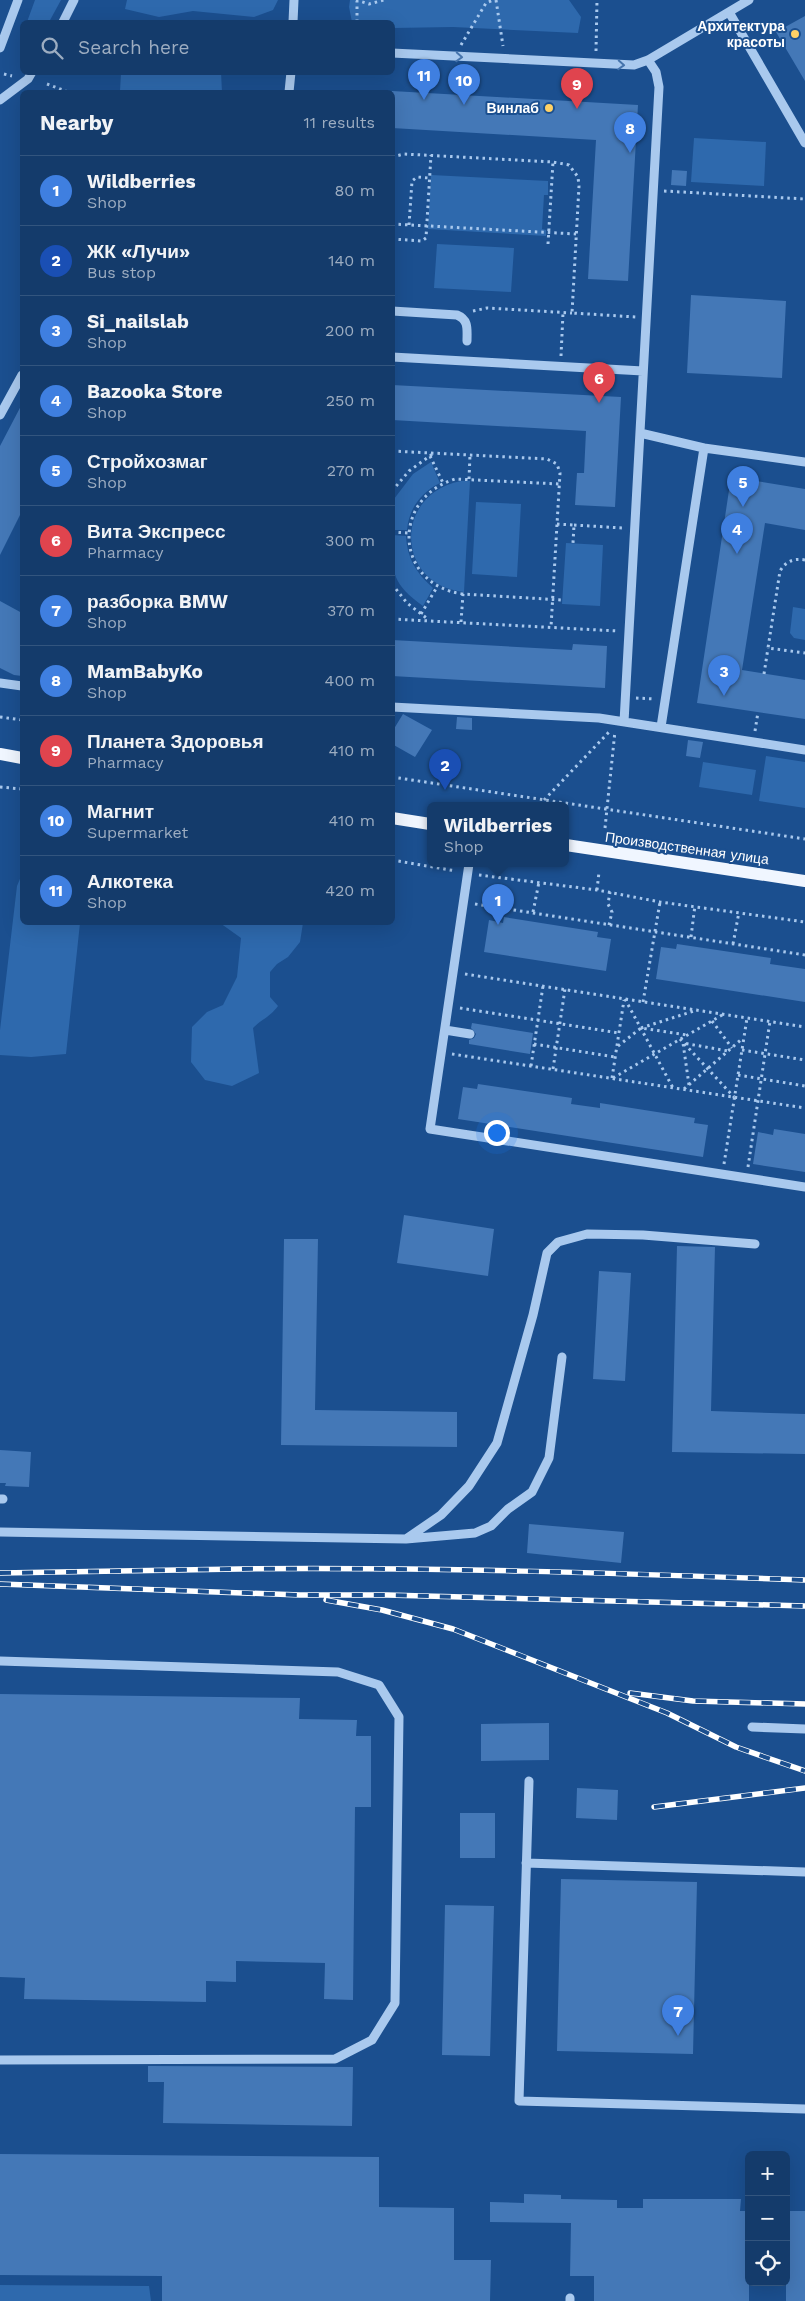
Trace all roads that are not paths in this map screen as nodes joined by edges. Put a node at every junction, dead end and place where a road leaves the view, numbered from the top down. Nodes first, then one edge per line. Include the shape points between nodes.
1 (18, 0) edge
2 (74, 0) edge
3 (294, 0) edge
4 (749, 0) edge
5 (729, 12) junction
6 (64, 20) edge
7 (293, 20) edge
8 (0, 48) edge
9 (395, 53) edge
10 (648, 60) junction
11 (30, 75) edge
12 (291, 75) edge
13 (289, 90) edge
14 (0, 100) edge
15 (805, 143) edge
16 (395, 311) edge
17 (467, 341) dead end
18 (395, 357) edge
19 (643, 372) junction
20 (20, 379) edge
21 (0, 415) edge
22 (640, 433) junction
23 (704, 448) junction
24 (805, 462) edge
25 (0, 683) edge
26 (20, 686) edge
27 (395, 707) edge
28 (624, 722) junction
29 (661, 727) junction
30 (805, 750) edge
31 (0, 754) edge
32 (20, 758) edge
33 (395, 818) edge
34 (427, 824) edge
35 (569, 845) edge
36 (468, 868) edge
37 (805, 881) edge
38 (445, 1030) junction
39 (470, 1034) dead end
40 (805, 1187) edge
41 (754, 1244) dead end
42 (562, 1357) dead end
43 (0, 1532) edge
44 (406, 1539) junction
45 (0, 1661) edge
46 (752, 1727) dead end
47 (805, 1729) edge
48 (528, 1781) dead end
49 (526, 1863) junction
50 (805, 1872) edge
51 (0, 2060) edge
52 (805, 2109) edge

1 - 8 street
2 - 6 street
3 - 7 street
4 - 5 street
5 - 10 street
5 - 15 street
9 -> 10 street via 626,66
10 - 19 street via 656,72 659,87
11 - 14 street
12 - 13 street
16 - 17 street via 457,315 468,326
18 - 19 street
19 - 22 street
20 - 21 street
22 - 23 street
22 - 28 street
23 - 24 street
23 - 29 street
25 - 26 street
27 - 28 street
28 - 29 street
29 - 30 street
31 - 32 main road
33 - 34 main road
35 - 37 main road, Производственная улица
36 - 38 street
38 - 39 street
38 - 40 street via 430,1129
41 - 44 street via 587,1234 558,1242 547,1253 497,1443 469,1486 441,1515
42 - 44 street via 549,1458 532,1492 491,1526 475,1534
43 - 44 street
45 - 51 street via 338,1672 379,1685 399,1717 395,2003 372,2040 335,2059
46 - 47 street
48 - 49 street
49 - 50 street
49 - 52 street via 519,2101

